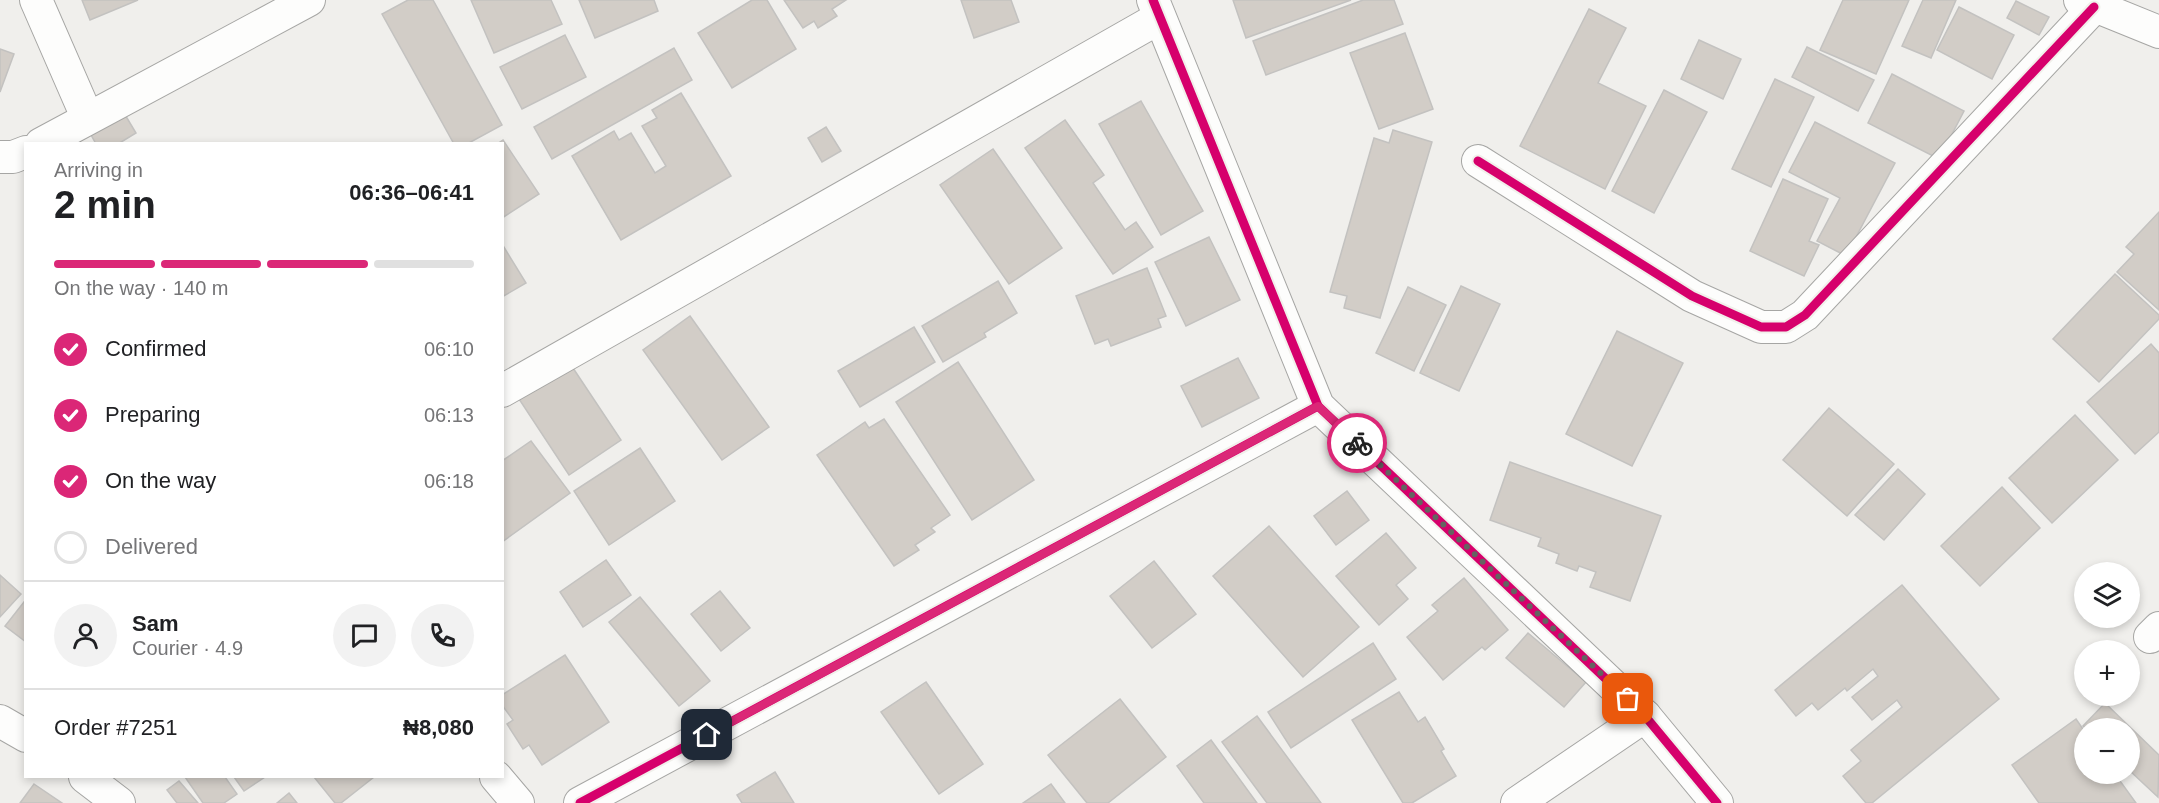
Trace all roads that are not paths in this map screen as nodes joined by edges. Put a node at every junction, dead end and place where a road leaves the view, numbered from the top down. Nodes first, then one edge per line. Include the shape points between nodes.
1 (36, 0) edge
2 (309, 0) edge
3 (2087, 3) edge
4 (1156, 9) edge
5 (2159, 32) edge
6 (87, 117) junction
7 (44, 142) edge
8 (24, 153) edge
9 (0, 157) edge
10 (1478, 161) dead end
11 (504, 390) edge
12 (1318, 406) junction
13 (1645, 716) junction
14 (0, 721) edge
15 (24, 735) edge
16 (86, 778) edge
17 (497, 778) edge
18 (119, 803) edge
19 (518, 803) edge
20 (580, 803) edge
21 (1517, 803) edge
22 (1717, 803) edge

1 - 6 street
2 - 6 street
3 - 5 street
3 - 10 street via 1805,315 1786,327 1761,327 1692,296
4 - 11 street
4 - 12 street
6 - 7 street
8 - 9 street
12 - 13 street
12 - 20 street
13 - 21 street
13 - 22 street
14 - 15 street
16 - 18 street
17 - 19 street

